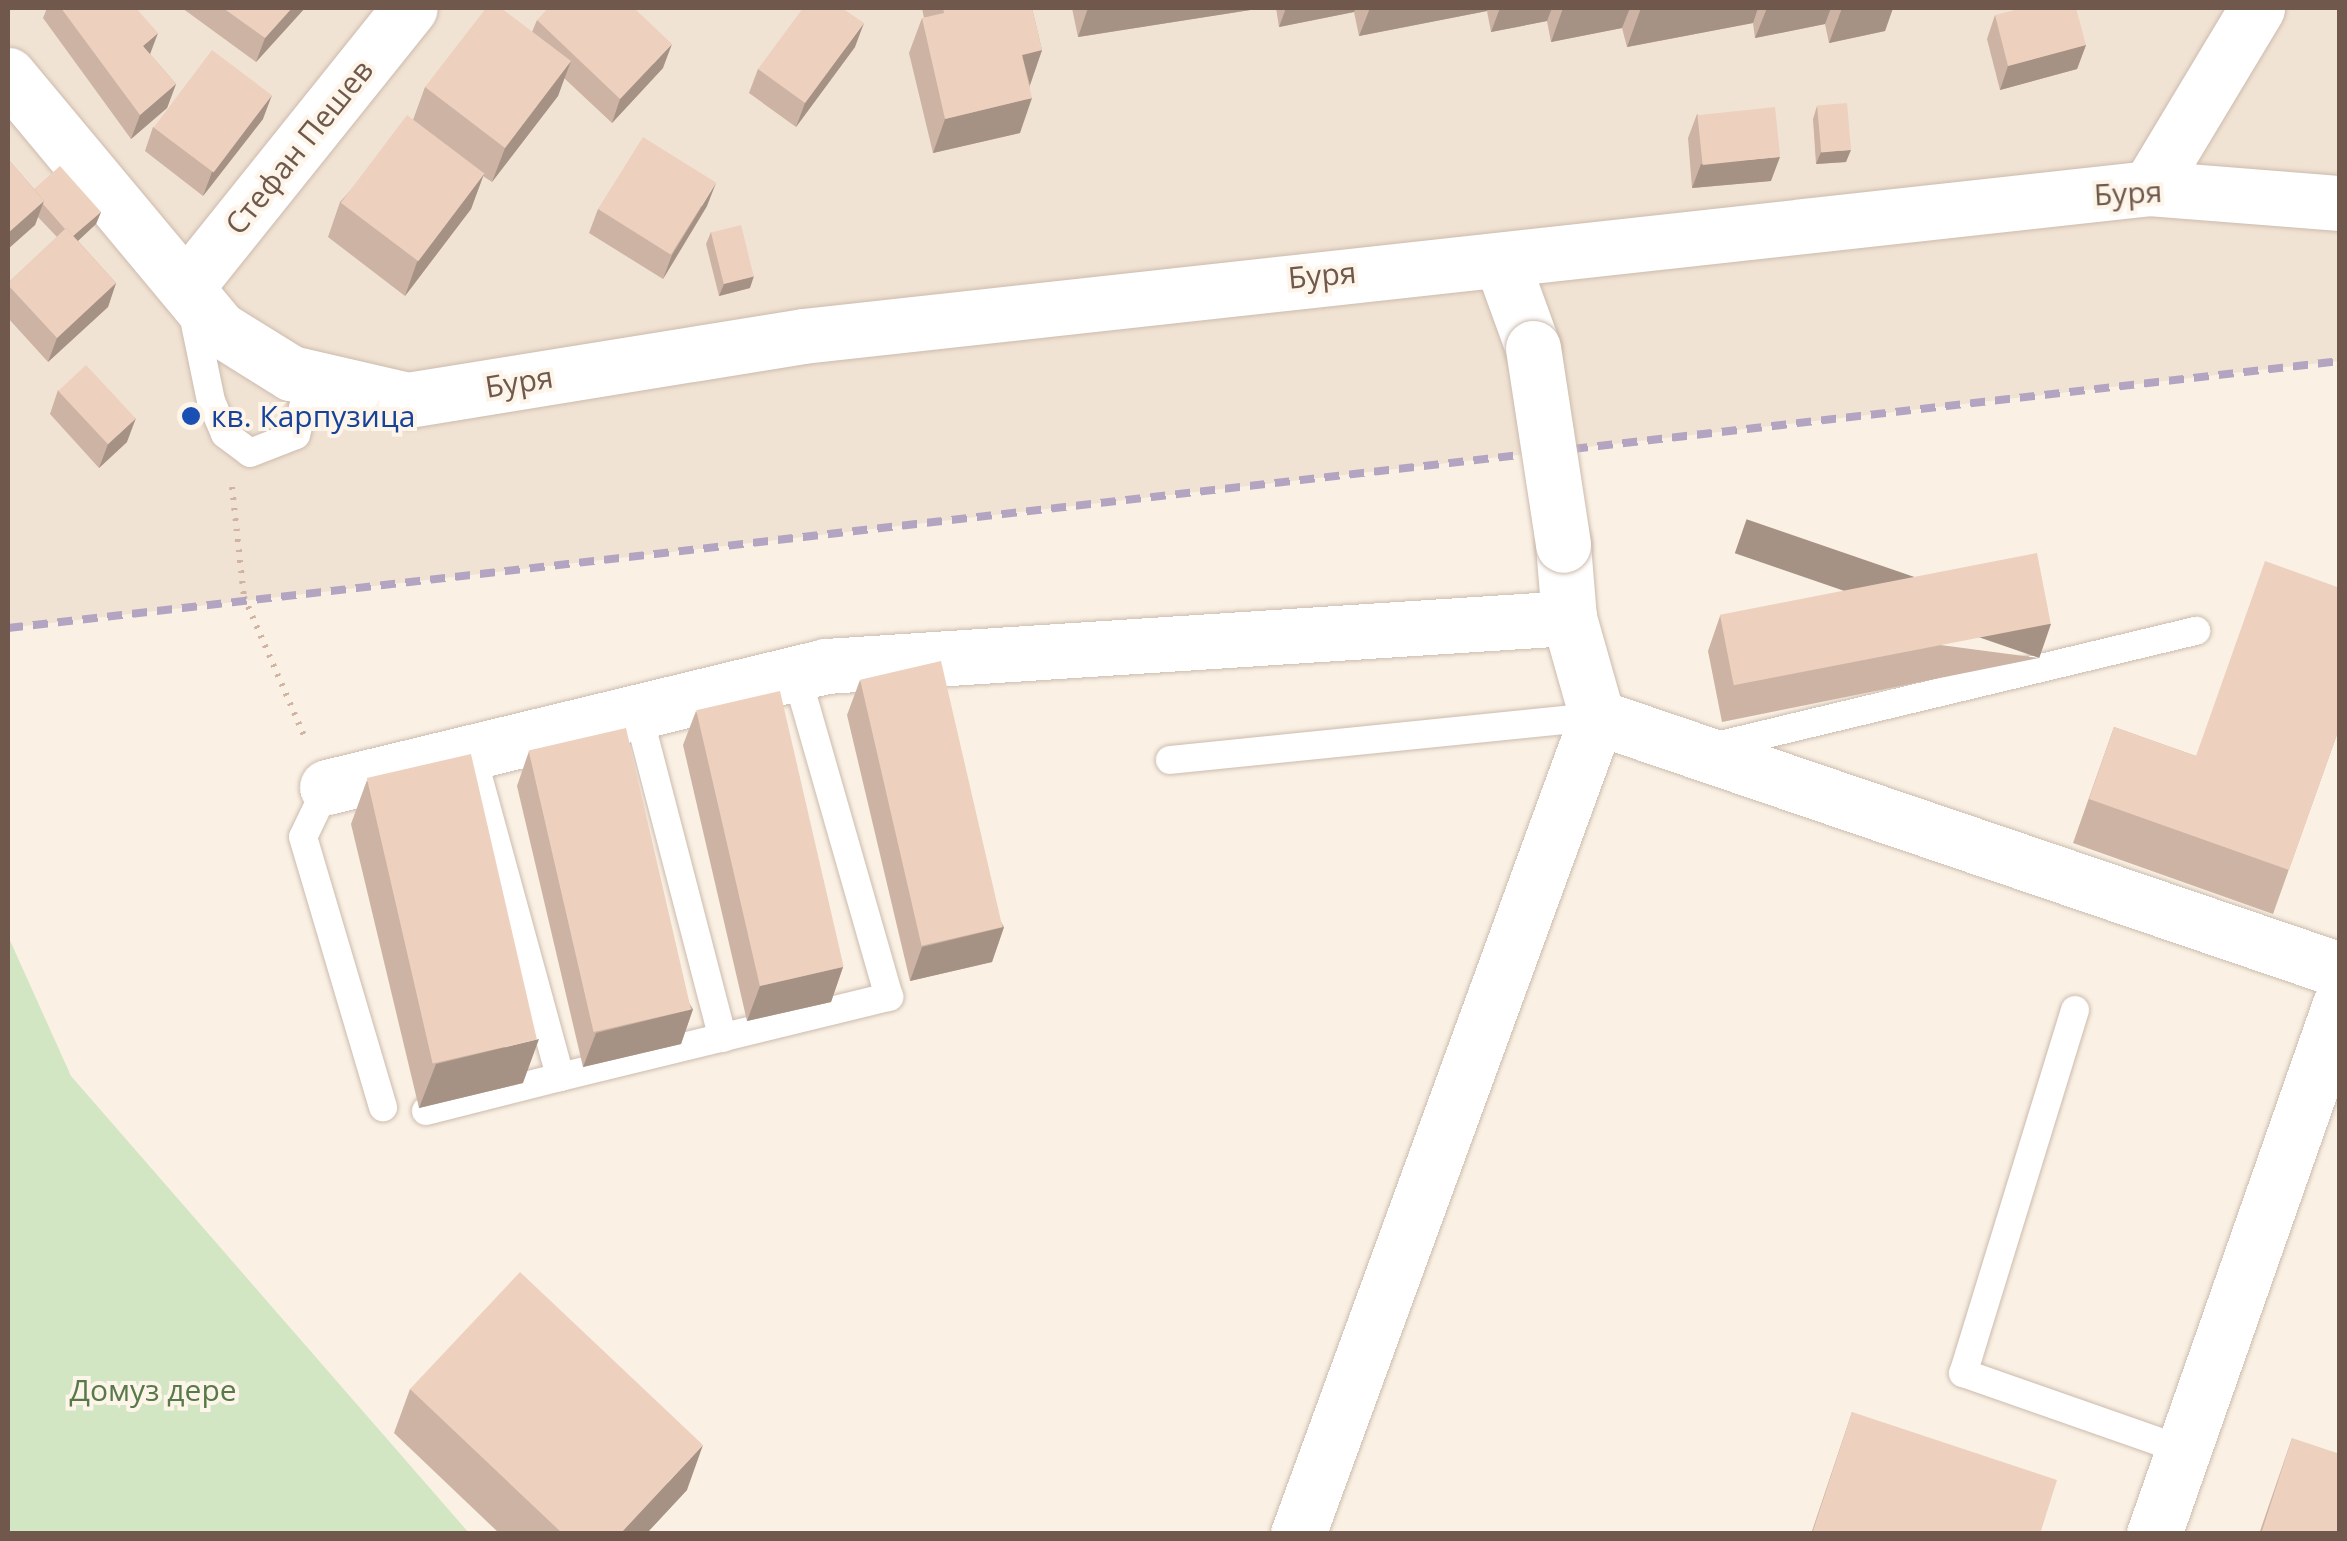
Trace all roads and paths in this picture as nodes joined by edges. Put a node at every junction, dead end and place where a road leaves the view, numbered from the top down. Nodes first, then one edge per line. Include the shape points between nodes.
1 (410, 8) edge
2 (2257, 8) edge
3 (8, 74) edge
4 (2149, 188) junction
5 (2340, 203) edge
6 (1502, 264) junction
7 (187, 286) junction
8 (310, 380) junction
9 (225, 434) junction
10 (1569, 618) junction
11 (2196, 631) dead end
12 (796, 672) junction
13 (637, 709) junction
14 (1597, 717) junction
15 (470, 747) junction
16 (1696, 751) junction
17 (1170, 760) dead end
18 (327, 787) junction
19 (2340, 970) edge
20 (2340, 1004) edge
21 (2075, 1010) dead end
22 (723, 1038) junction
23 (560, 1077) junction
24 (383, 1106) dead end
25 (426, 1111) dead end
26 (2183, 1450) junction
27 (1298, 1534) edge
28 (2154, 1534) edge

1 - 7 street, Стефан Пешев
2 - 4 street
3 - 7 street, Буря
4 - 5 street, Буря
4 - 6 street, Буря
6 - 8 street, Буря via 1332,272 802,336 408,400
6 - 10 street, bridge via 1533,348
7 - 8 street, Буря via 256,358
7 - 9 lane, Буря
8 - 9 lane via 296,435 275,449 250,453
9 - 18 path via 244,597
10 - 12 street
10 - 14 street
11 - 16 lane
12 - 13 street
12 - 22 lane via 889,997
13 - 15 street
13 - 22 lane
14 - 16 street
14 - 17 lane
14 - 27 street
15 - 18 street
15 - 23 lane
16 - 19 street
18 - 24 lane via 303,837
20 - 26 street
21 - 26 lane via 1963,1373
22 - 23 lane
23 - 25 lane
26 - 28 street

